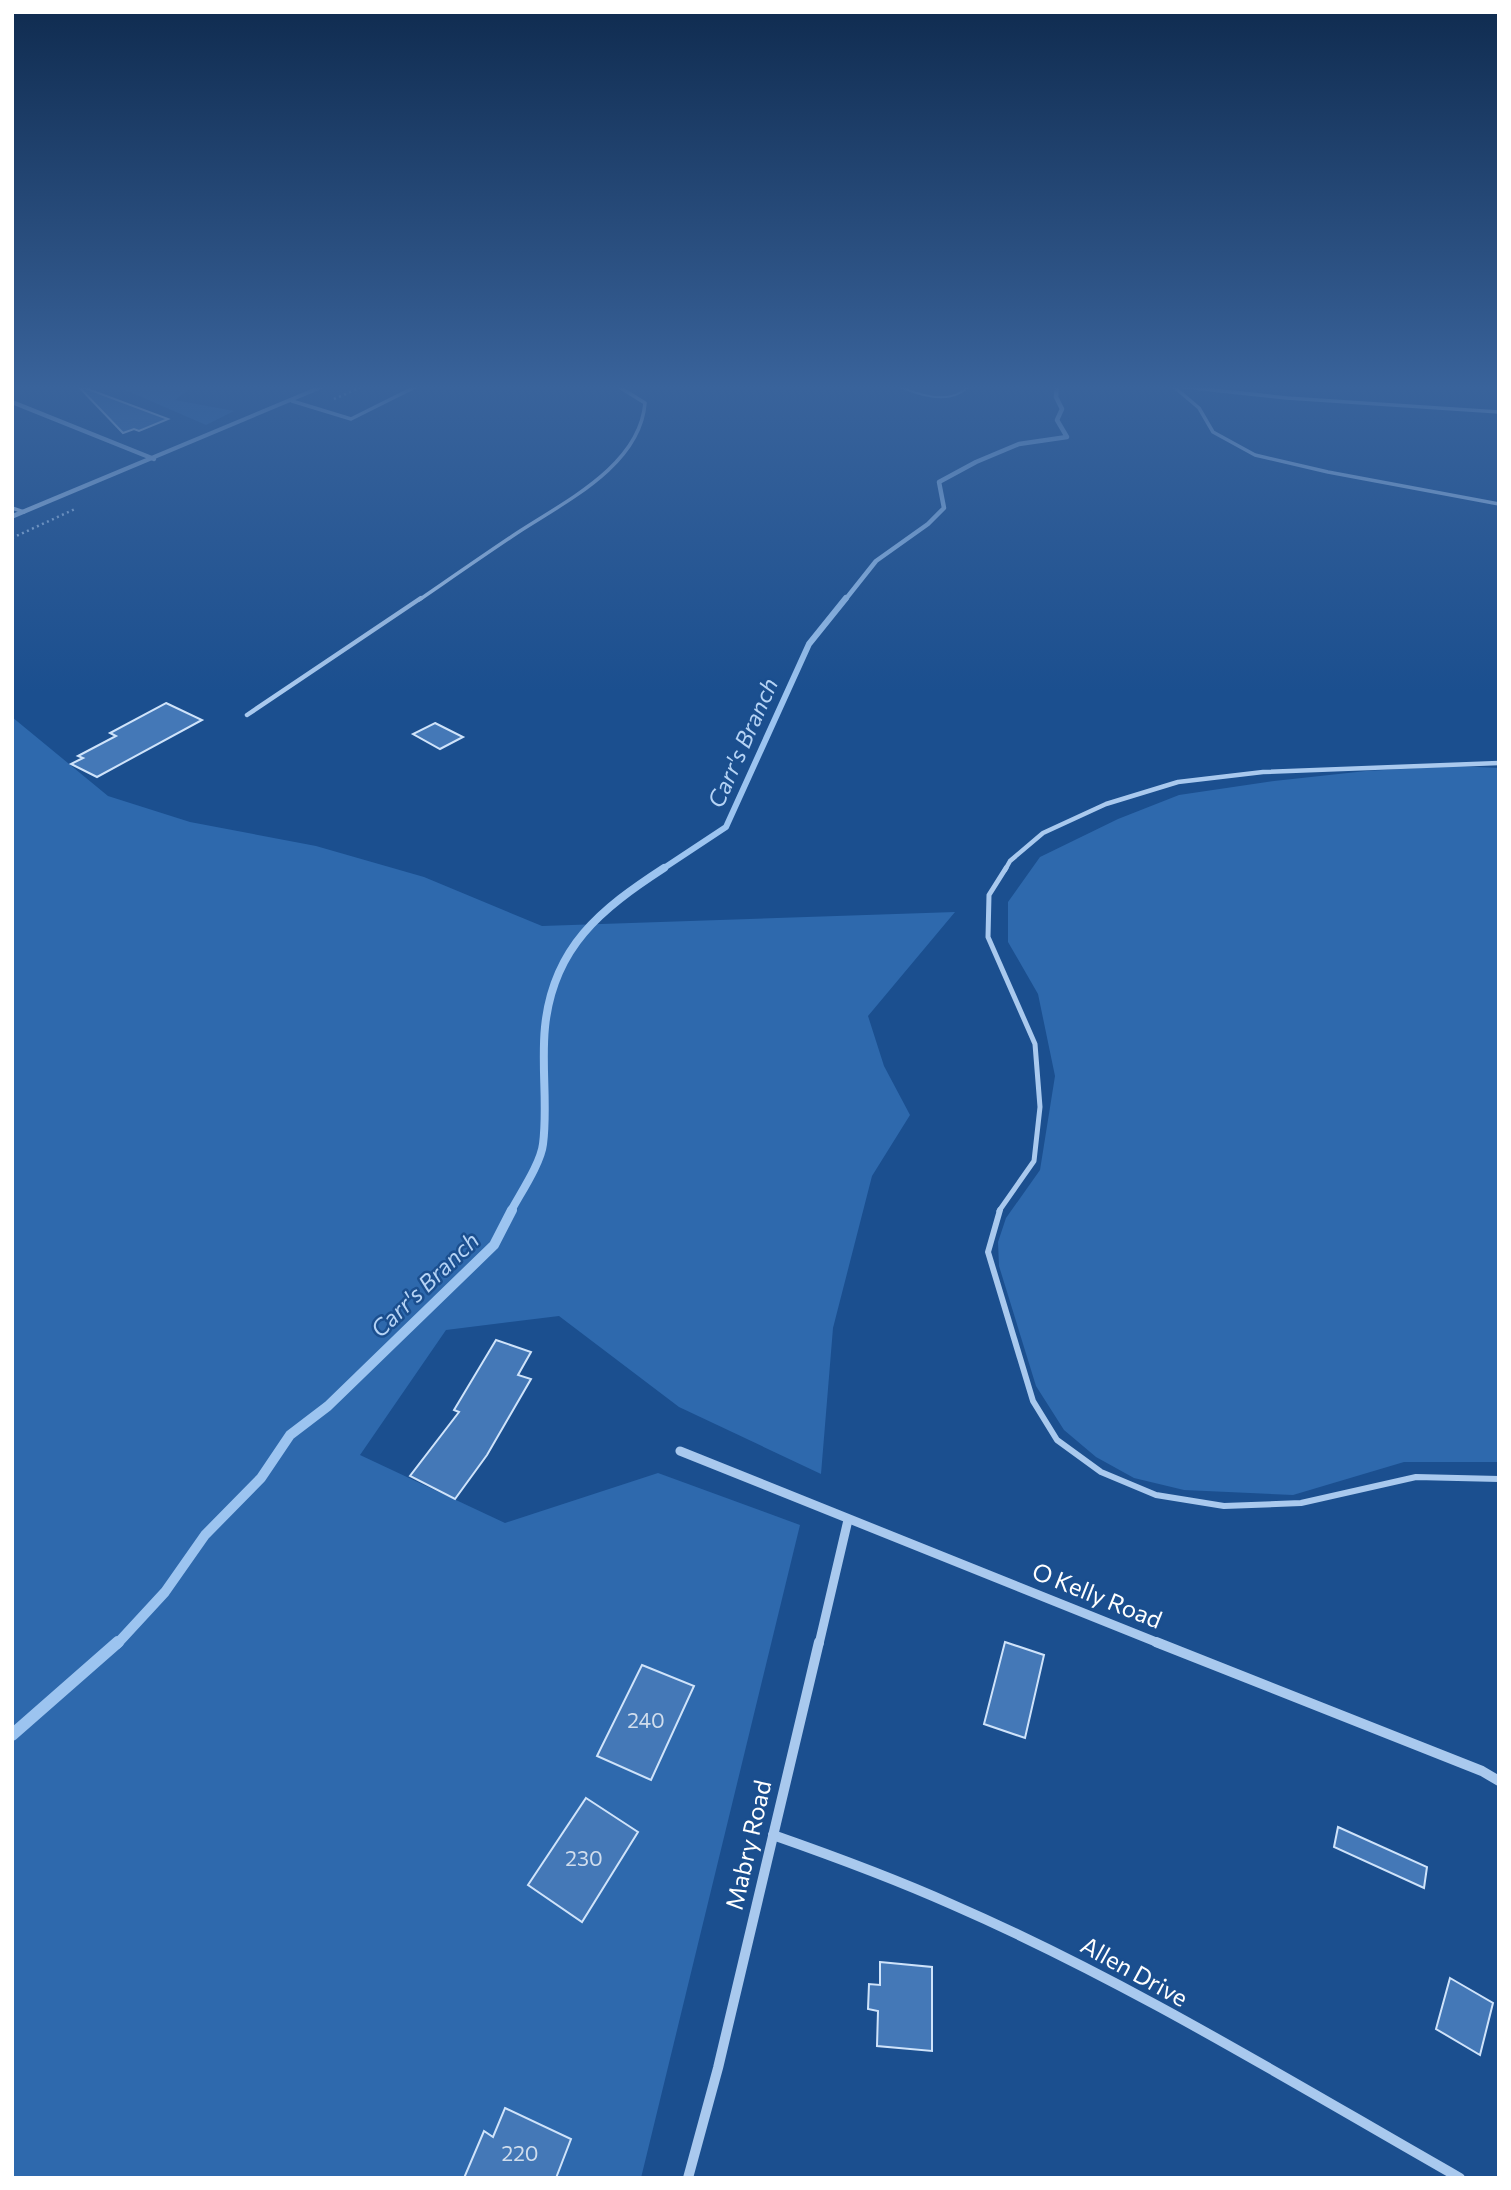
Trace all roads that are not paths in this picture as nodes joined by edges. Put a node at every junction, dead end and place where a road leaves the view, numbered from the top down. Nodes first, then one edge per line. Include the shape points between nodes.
1 (85, 487) edge
2 (586, 487) edge
3 (1409, 487) edge
4 (1499, 504) edge
5 (12, 508) edge
6 (24, 512) junction
7 (12, 517) edge
8 (247, 715) dead end
9 (1499, 763) edge
10 (680, 1451) dead end
11 (1499, 1479) edge
12 (848, 1520) junction
13 (1499, 1781) edge
14 (773, 1835) junction
15 (688, 2178) edge
16 (1460, 2178) edge

1 - 6 street
2 - 8 lane
3 - 4 lane
5 - 6 lane
6 - 7 street
9 - 11 lane via 1263,772 1178,782 1106,804 1043,833 1010,861 989,895 988,937 1035,1044 1040,1107 1034,1161 996,1214 989,1252 1032,1401 1057,1440 1101,1472 1156,1495 1224,1506 1301,1503 1416,1477
10 - 12 street, O Kelly Road
12 - 13 street, O Kelly Road via 1469,1765
12 - 14 street, Mabry Road
14 - 15 street, Mabry Road
14 - 16 street, Allen Drive via 850,1860 1077,1964

